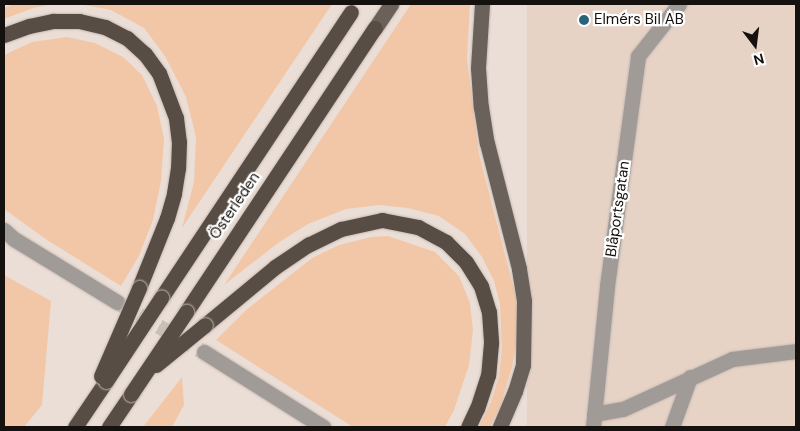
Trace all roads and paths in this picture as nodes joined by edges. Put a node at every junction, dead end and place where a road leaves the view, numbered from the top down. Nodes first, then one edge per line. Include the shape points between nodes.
1 (391, 4) edge
2 (482, 4) edge
3 (679, 4) edge
4 (353, 8) edge
5 (375, 28) joint
6 (4, 35) edge
7 (4, 230) edge
8 (117, 302) tunnel mouth
9 (796, 351) edge
10 (204, 352) tunnel mouth
11 (144, 375) junction
12 (690, 377) junction
13 (103, 379) junction
14 (593, 421) edge
15 (75, 427) edge
16 (109, 427) edge
17 (323, 427) edge
18 (468, 427) edge
19 (500, 427) edge
20 (672, 427) edge

1 - 5 main road, Österleden
2 - 19 main road via 478,68 481,107 524,301 523,365
3 - 14 street, Blåportsgatan via 638,56 607,286
4 - 13 highway, Österleden, bridge via 161,298
5 - 11 highway, Österleden, bridge
6 - 13 highway, bridge via 53,21 105,26 127,38 160,73 176,118 179,142 174,194
7 - 8 street
9 - 12 street via 732,359
10 - 17 street
11 - 16 highway, Österleden, bridge
11 - 18 highway, bridge via 275,267 308,245 341,228 382,220 418,227 446,242 466,262 481,286 489,312 491,343 488,375 478,408
12 - 14 street
12 - 20 street
13 - 15 highway

